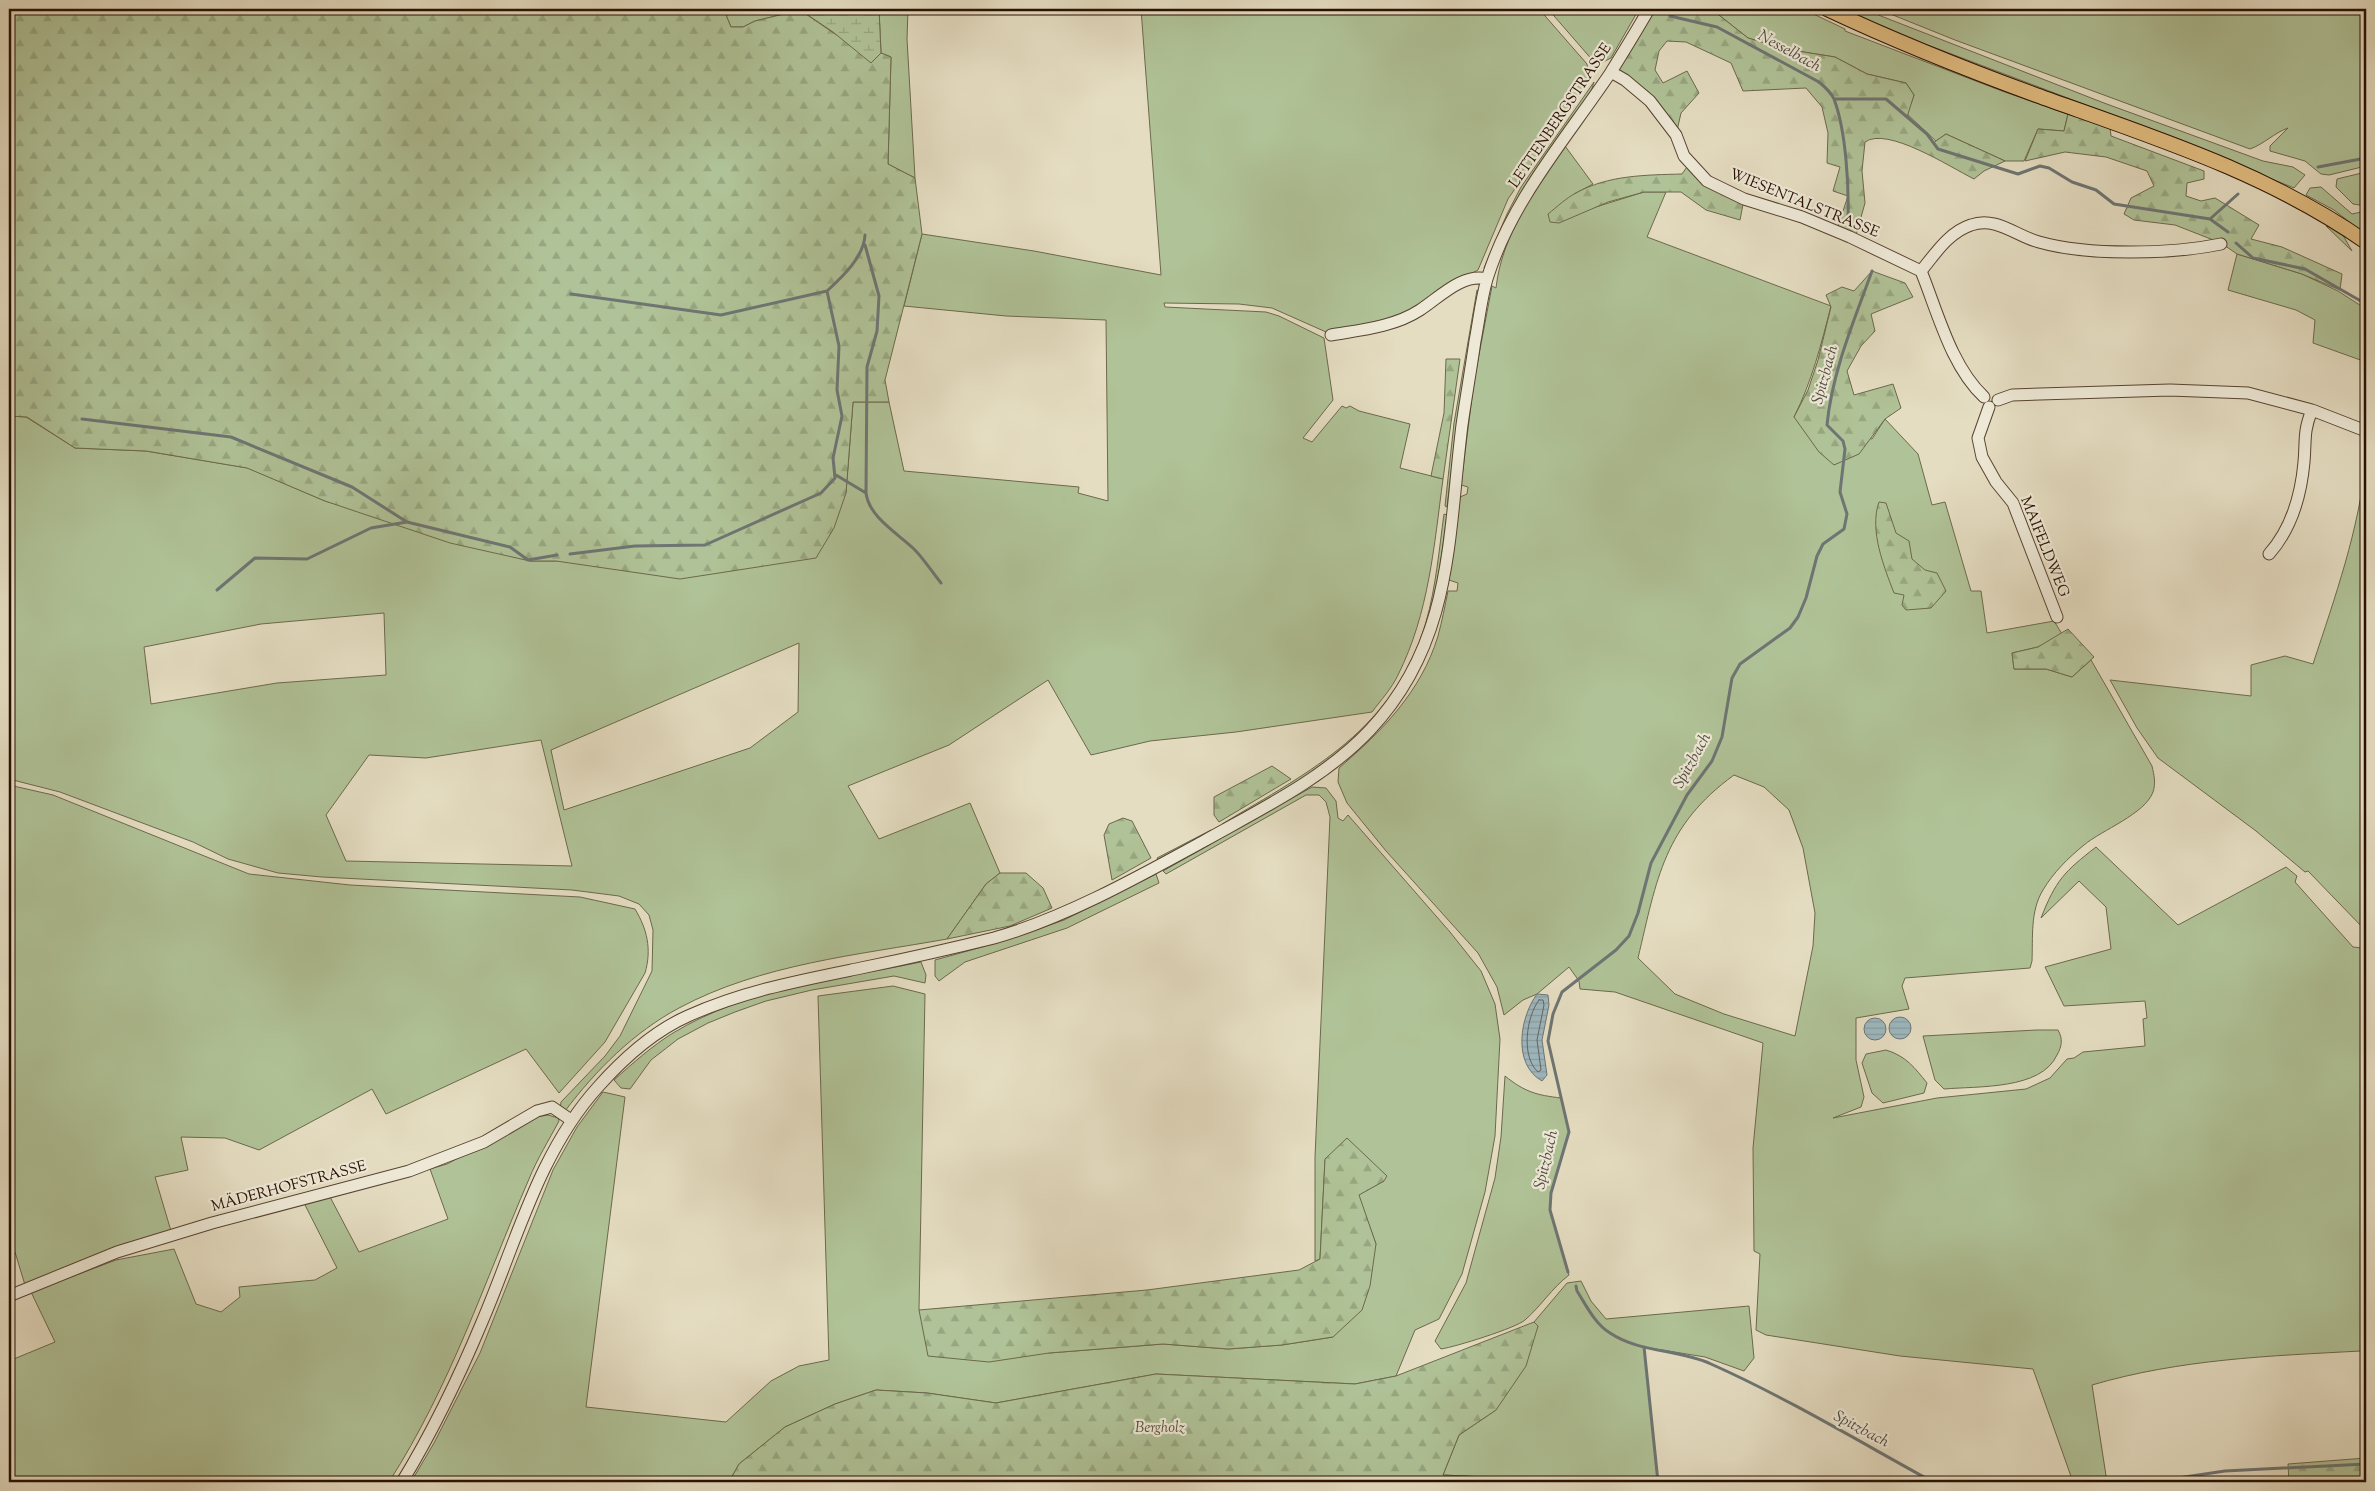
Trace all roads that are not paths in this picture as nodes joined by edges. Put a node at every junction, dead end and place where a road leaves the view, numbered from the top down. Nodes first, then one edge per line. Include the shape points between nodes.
1 (1649, 9) edge
2 (1827, 9) edge
3 (1611, 72) junction
4 (2366, 242) edge
5 (2222, 244) dead end
6 (1922, 271) junction
7 (1487, 279) junction
8 (1331, 335) dead end
9 (1990, 401) junction
10 (2312, 410) junction
11 (2366, 431) edge
12 (2269, 554) dead end
13 (2057, 617) dead end
14 (571, 1120) junction
15 (9, 1296) edge
16 (402, 1482) edge

1 - 3 street, LETTENBERGSTRASSE
2 - 4 main road via 1894,40 2233,168 2296,198
3 - 6 street, WIESENTALSTRASSE via 1650,101 1676,135 1684,156 1707,181 1744,199 1802,217 1850,237
3 - 7 street, LETTENBERGSTRASSE via 1525,196
5 - 6 street via 2111,251 2039,242 1990,222 1971,224 1955,233
6 - 9 street via 1962,370 1973,386
7 - 8 street via 1467,279 1418,312 1399,320
7 - 14 street, LETTENBERGSTRASSE via 1462,425 1452,519 1435,620 1419,661 1394,702 1350,750 1322,772 1224,830 1156,868 1075,907 1001,936 765,988 684,1017 636,1049
9 - 10 street via 2012,394 2170,390 2248,393
9 - 13 street, MAIFELDWEG via 1978,438 1982,457 2013,503
10 - 11 street
10 - 12 street via 2305,428 2302,486 2293,517
14 - 15 street, MÄDERHOFSTRASSE via 552,1107 537,1111 484,1142 435,1162 126,1249
14 - 16 street, LETTENBERGSTRASSE via 536,1187 482,1323 439,1418

